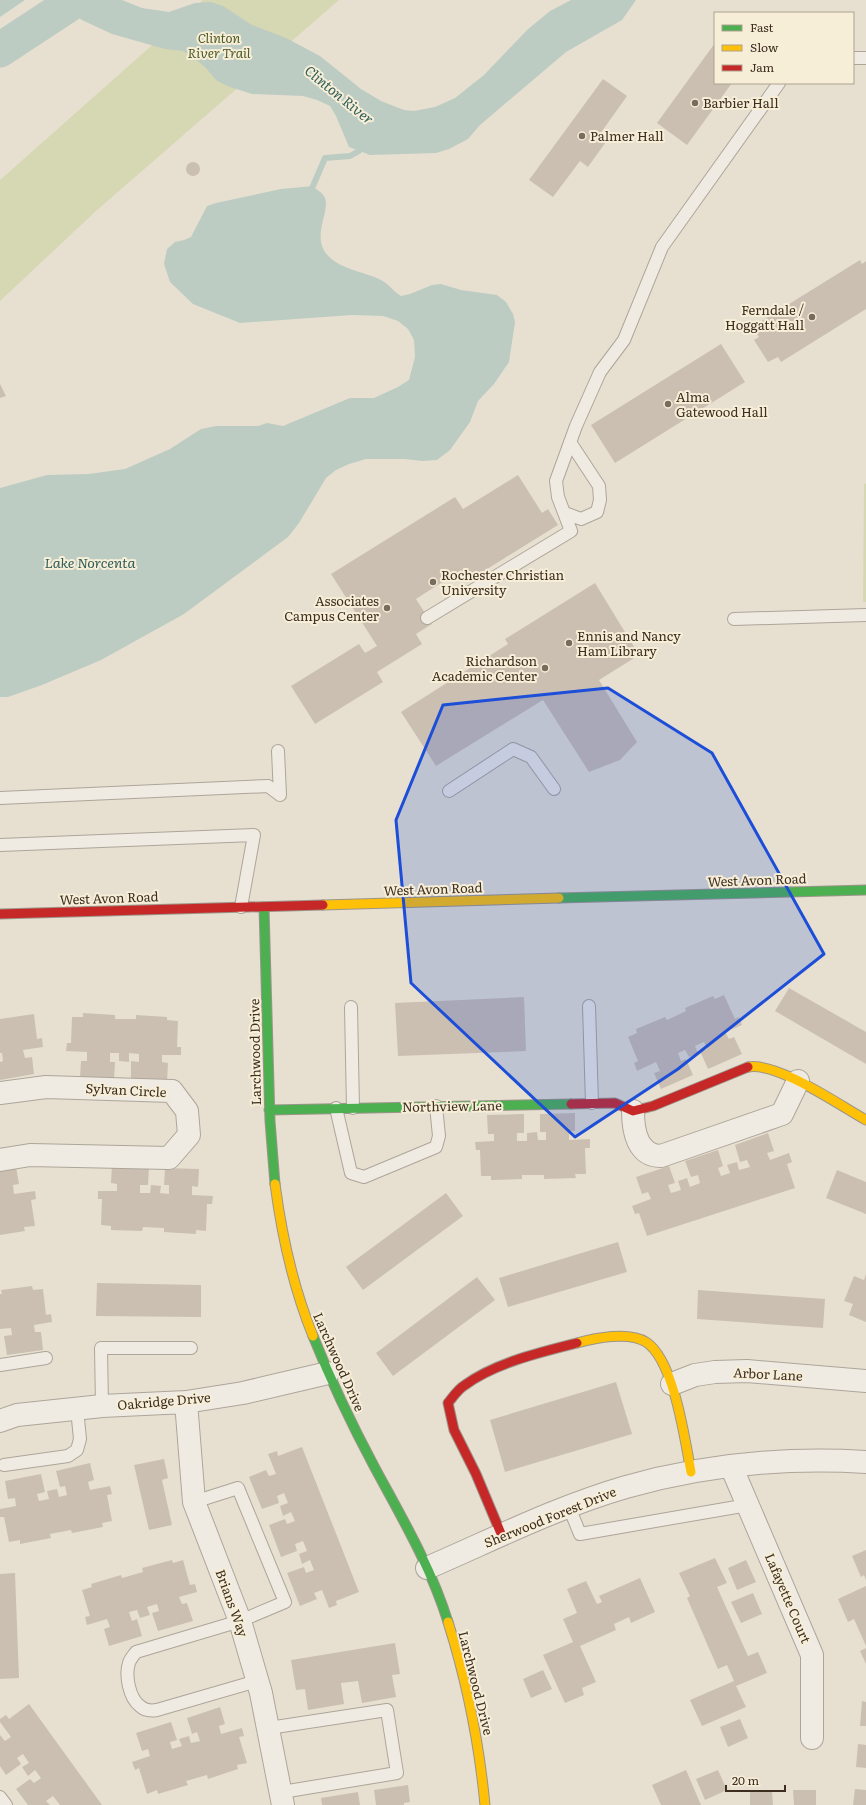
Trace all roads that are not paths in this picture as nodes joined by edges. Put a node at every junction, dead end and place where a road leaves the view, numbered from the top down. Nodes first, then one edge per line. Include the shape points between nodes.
1 (854, 58) edge
2 (866, 58) edge
3 (778, 84) edge
4 (570, 442) junction
5 (565, 513) junction
6 (866, 615) edge
7 (427, 618) dead end
8 (734, 619) dead end
9 (278, 751) dead end
10 (554, 790) dead end
11 (449, 791) dead end
12 (0, 798) edge
13 (0, 845) edge
14 (866, 890) edge
15 (264, 906) junction
16 (241, 907) junction
17 (0, 914) edge
18 (589, 1006) dead end
19 (351, 1007) dead end
20 (798, 1081) junction
21 (0, 1093) edge
22 (592, 1103) junction
23 (436, 1106) junction
24 (336, 1108) junction
25 (353, 1108) junction
26 (269, 1110) junction
27 (633, 1110) junction
28 (866, 1120) edge
29 (0, 1160) edge
30 (191, 1348) dead end
31 (46, 1358) dead end
32 (0, 1365) edge
33 (328, 1373) junction
34 (866, 1381) edge
35 (672, 1384) junction
36 (186, 1402) junction
37 (102, 1406) junction
38 (77, 1409) junction
39 (0, 1422) edge
40 (866, 1462) edge
41 (4, 1465) dead end
42 (731, 1466) junction
43 (691, 1472) junction
44 (194, 1502) junction
45 (748, 1505) junction
46 (569, 1507) junction
47 (502, 1536) junction
48 (427, 1568) junction
49 (240, 1620) junction
50 (257, 1681) junction
51 (269, 1728) junction
52 (812, 1738) dead end
53 (0, 1797) edge
54 (283, 1798) edge
55 (6, 1805) edge
56 (485, 1805) edge

1 - 2 lane
3 - 4 lane via 662,247 624,340 600,372
4 - 5 lane via 556,481 558,497
4 - 5 lane via 598,486 600,500 597,512 581,519
5 - 7 lane via 571,531
6 - 8 lane
9 - 12 lane via 280,795 268,786
10 - 11 lane via 530,757 513,749
13 - 16 lane via 254,835
14 - 15 street, West Avon Road
15 - 16 street, West Avon Road
15 - 26 street, Larchwood Drive
16 - 17 street, West Avon Road
18 - 22 lane
19 - 25 lane
20 - 27 street via 772,1069 750,1066 652,1106
20 - 27 street via 782,1114 661,1156 652,1156 644,1152 633,1128
20 - 28 street
21 - 29 street, Sylvan Circle via 46,1087 172,1091 187,1111 188,1135 169,1158 30,1155
22 - 23 street, Northview Lane
22 - 27 street, Northview Lane via 615,1103
23 - 24 lane via 439,1136 436,1147 364,1177 351,1173
23 - 25 street, Northview Lane
24 - 25 street, Northview Lane
24 - 26 street, Northview Lane
26 - 33 street, Larchwood Drive via 277,1203 287,1256 301,1307
30 - 37 lane via 101,1348
31 - 32 lane
33 - 36 street, Oakridge Drive via 243,1393
33 - 48 street, Larchwood Drive
34 - 35 street, Arbor Lane via 794,1374 728,1372 695,1374
35 - 43 street
35 - 47 street via 657,1354 644,1341 623,1336 592,1338 540,1353 502,1366 464,1385 448,1403 454,1430
36 - 37 street, Oakridge Drive
36 - 44 street, Brians Way
37 - 38 street, Oakridge Drive
38 - 39 street, Oakridge Drive via 17,1415
38 - 41 lane via 80,1440 77,1450 68,1456
40 - 42 street, Sherwood Forest Drive via 785,1461
42 - 43 street, Sherwood Forest Drive
42 - 45 street, Lafayette Court
43 - 46 street, Sherwood Forest Drive via 626,1487
44 - 49 street, Brians Way
44 - 49 lane via 238,1488 285,1602
45 - 46 lane via 580,1534
45 - 52 street, Lafayette Court via 812,1655
46 - 47 street, Sherwood Forest Drive
47 - 48 street, Sherwood Forest Drive
48 - 56 street, Larchwood Drive via 459,1655 479,1751
49 - 50 street, Brians Way
49 - 50 lane via 136,1652 129,1662 128,1679 132,1694 139,1706 149,1711
50 - 51 street, Brians Way
51 - 54 street, Brians Way
51 - 54 lane via 386,1710 397,1773
53 - 55 lane

